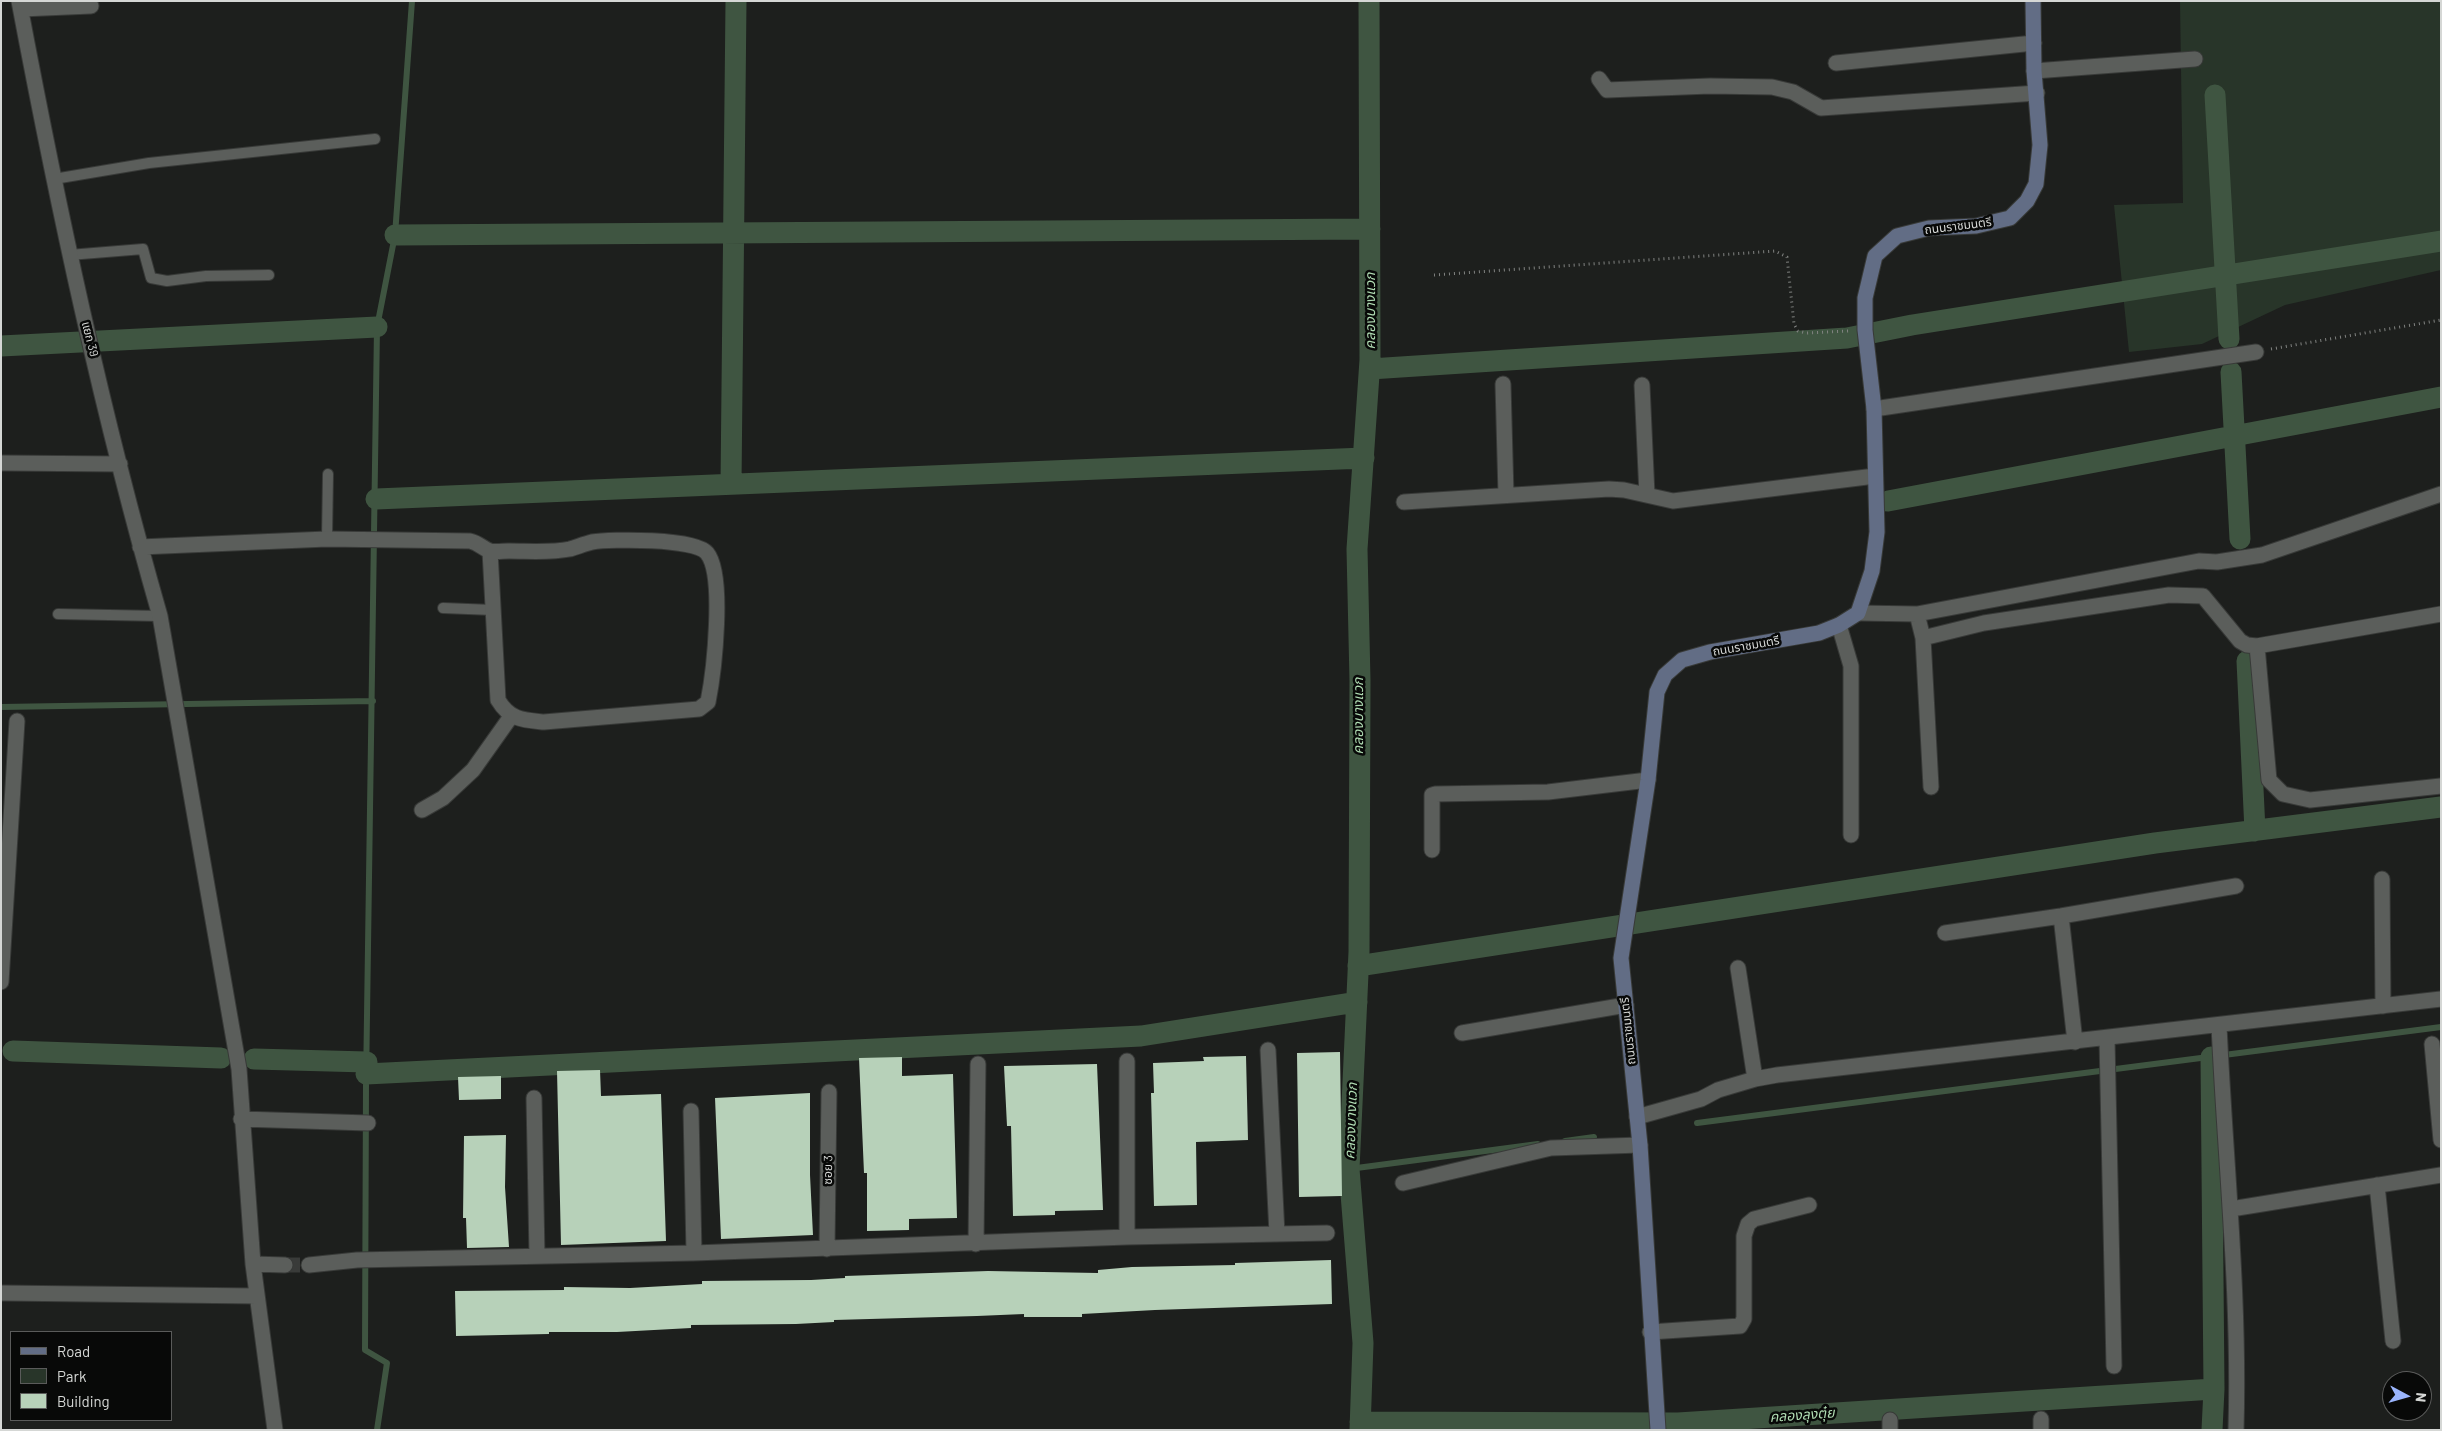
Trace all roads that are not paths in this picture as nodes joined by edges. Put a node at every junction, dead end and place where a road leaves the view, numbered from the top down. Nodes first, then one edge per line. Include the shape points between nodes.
1 (2033, 1) edge
2 (20, 5) edge
3 (91, 6) dead end
4 (2034, 43) junction
5 (2195, 58) dead end
6 (1836, 63) dead end
7 (2034, 71) junction
8 (1599, 79) dead end
9 (2037, 93) junction
10 (375, 139) dead end
11 (54, 179) junction
12 (69, 255) junction
13 (269, 275) dead end
14 (2256, 352) road end
15 (1503, 384) dead end
16 (1642, 385) dead end
17 (1874, 410) junction
18 (1, 463) edge
19 (120, 464) junction
20 (328, 474) dead end
21 (1875, 476) junction
22 (2441, 494) edge
23 (1506, 495) junction
24 (1647, 495) junction
25 (1404, 502) dead end
26 (327, 539) junction
27 (140, 547) junction
28 (490, 551) junction
29 (2166, 568) junction
30 (2169, 594) junction
31 (443, 608) dead end
32 (493, 610) junction
33 (1858, 613) junction
34 (58, 614) dead end
35 (1917, 614) junction
36 (2441, 614) edge
37 (160, 616) junction
38 (1839, 625) junction
39 (1923, 638) junction
40 (2258, 646) junction
41 (512, 715) junction
42 (17, 721) dead end
43 (1648, 780) junction
44 (2441, 786) edge
45 (1931, 788) dead end
46 (422, 810) dead end
47 (1852, 835) dead end
48 (1432, 850) dead end
49 (2382, 879) dead end
50 (2236, 886) dead end
51 (2061, 916) junction
52 (1945, 933) dead end
53 (1738, 968) dead end
54 (1, 982) edge
55 (2441, 999) edge
56 (1626, 1005) junction
57 (2383, 1006) junction
58 (2219, 1030) junction
59 (1462, 1033) dead end
60 (2075, 1042) junction
61 (2432, 1044) dead end
62 (2107, 1045) junction
63 (1268, 1050) dead end
64 (1127, 1061) dead end
65 (978, 1064) dead end
66 (1755, 1079) junction
67 (829, 1092) dead end
68 (534, 1098) dead end
69 (692, 1111) dead end
70 (1637, 1117) junction
71 (242, 1120) junction
72 (368, 1123) dead end
73 (2441, 1140) edge
74 (1640, 1145) junction
75 (2441, 1175) edge
76 (1403, 1183) dead end
77 (2377, 1185) junction
78 (1809, 1204) dead end
79 (2232, 1208) junction
80 (1327, 1233) dead end
81 (1277, 1234) junction
82 (1127, 1237) junction
83 (976, 1244) junction
84 (827, 1249) junction
85 (694, 1253) junction
86 (537, 1256) junction
87 (253, 1264) junction
88 (284, 1264) tunnel mouth
89 (309, 1265) tunnel mouth
90 (1, 1293) edge
91 (257, 1296) junction
92 (1650, 1332) junction
93 (2393, 1341) dead end
94 (2114, 1366) dead end
95 (275, 1430) edge
96 (1658, 1430) edge
97 (2236, 1430) edge

1 - 4 street, ถนนราชมนตรี
2 - 3 street
2 - 11 street, แยก 39
4 - 6 street
4 - 7 street, ถนนราชมนตรี
5 - 7 street
7 - 9 street, ถนนราชมนตรี
8 - 9 street via 1607,90 1772,87 1793,92 1821,108
9 - 17 street, ถนนราชมนตรี via 2039,155 2036,184 2027,200 2010,218 1976,226 1928,228 1897,236 1875,256 1865,298 1865,330
10 - 11 lane via 149,163
11 - 12 street, แยก 39
12 - 13 lane via 143,249 151,278 160,281
12 - 19 street, แยก 39
14 - 17 street
15 - 23 street
16 - 24 street
17 - 21 street, ถนนราชมนตรี
18 - 19 street
19 - 27 street, แยก 39
20 - 26 lane
21 - 24 street via 1673,501
21 - 33 street, ถนนราชมนตรี via 1877,532 1872,571
22 - 29 street via 2262,554
23 - 24 street via 1609,489
23 - 25 street
26 - 27 street
26 - 28 street via 470,541
27 - 37 street, แยก 39
28 - 32 street
28 - 41 street via 548,551 592,542 681,543 700,547 706,552 717,579 713,678 708,702 699,709 544,722 520,720
29 - 30 street
29 - 35 street
30 - 39 street via 1984,623
30 - 40 street via 2203,596 2240,641
31 - 32 lane
32 - 41 street via 498,700
33 - 35 street
33 - 38 street, ถนนราชมนตรี
34 - 37 lane
35 - 39 street
36 - 40 street
37 - 71 street, แยก 39 via 236,1047
38 - 43 street, ถนนราชมนตรี via 1819,634 1710,652 1682,660 1665,675 1657,692
38 - 47 street via 1851,666
39 - 45 street
40 - 44 street via 2269,780 2283,794 2310,800
41 - 46 street via 473,770 443,798
42 - 54 street
43 - 48 street via 1548,792 1435,794 1430,804
43 - 56 street, ถนนราชมนตรี via 1623,936 1621,958
49 - 57 street
50 - 51 street
51 - 52 street
51 - 60 street
53 - 66 street
55 - 57 street
56 - 59 street
56 - 70 street, ถนนราชมนตรี
57 - 58 street
58 - 62 street
58 - 79 street
60 - 62 street
60 - 66 street
61 - 73 street
62 - 94 street
63 - 81 street
64 - 82 street
65 - 83 street
66 - 70 street
67 - 84 street, ซอย 3
68 - 86 street
69 - 85 street
70 - 74 street, ถนนราชมนตรี
71 - 72 street
71 - 87 street, แยก 39
74 - 76 street via 1551,1148
74 - 92 street, ถนนราชมนตรี
75 - 77 street
77 - 79 street
77 - 93 street
78 - 92 street via 1754,1218 1748,1224 1744,1236 1744,1320 1740,1326
79 - 97 street
80 - 81 street
81 - 82 street
82 - 83 street
83 - 84 street
84 - 85 street
85 - 86 street
86 - 89 street via 356,1260
87 - 88 street
87 - 91 street, แยก 39
90 - 91 street
91 - 95 street, แยก 39
92 - 96 street, ถนนราชมนตรี

